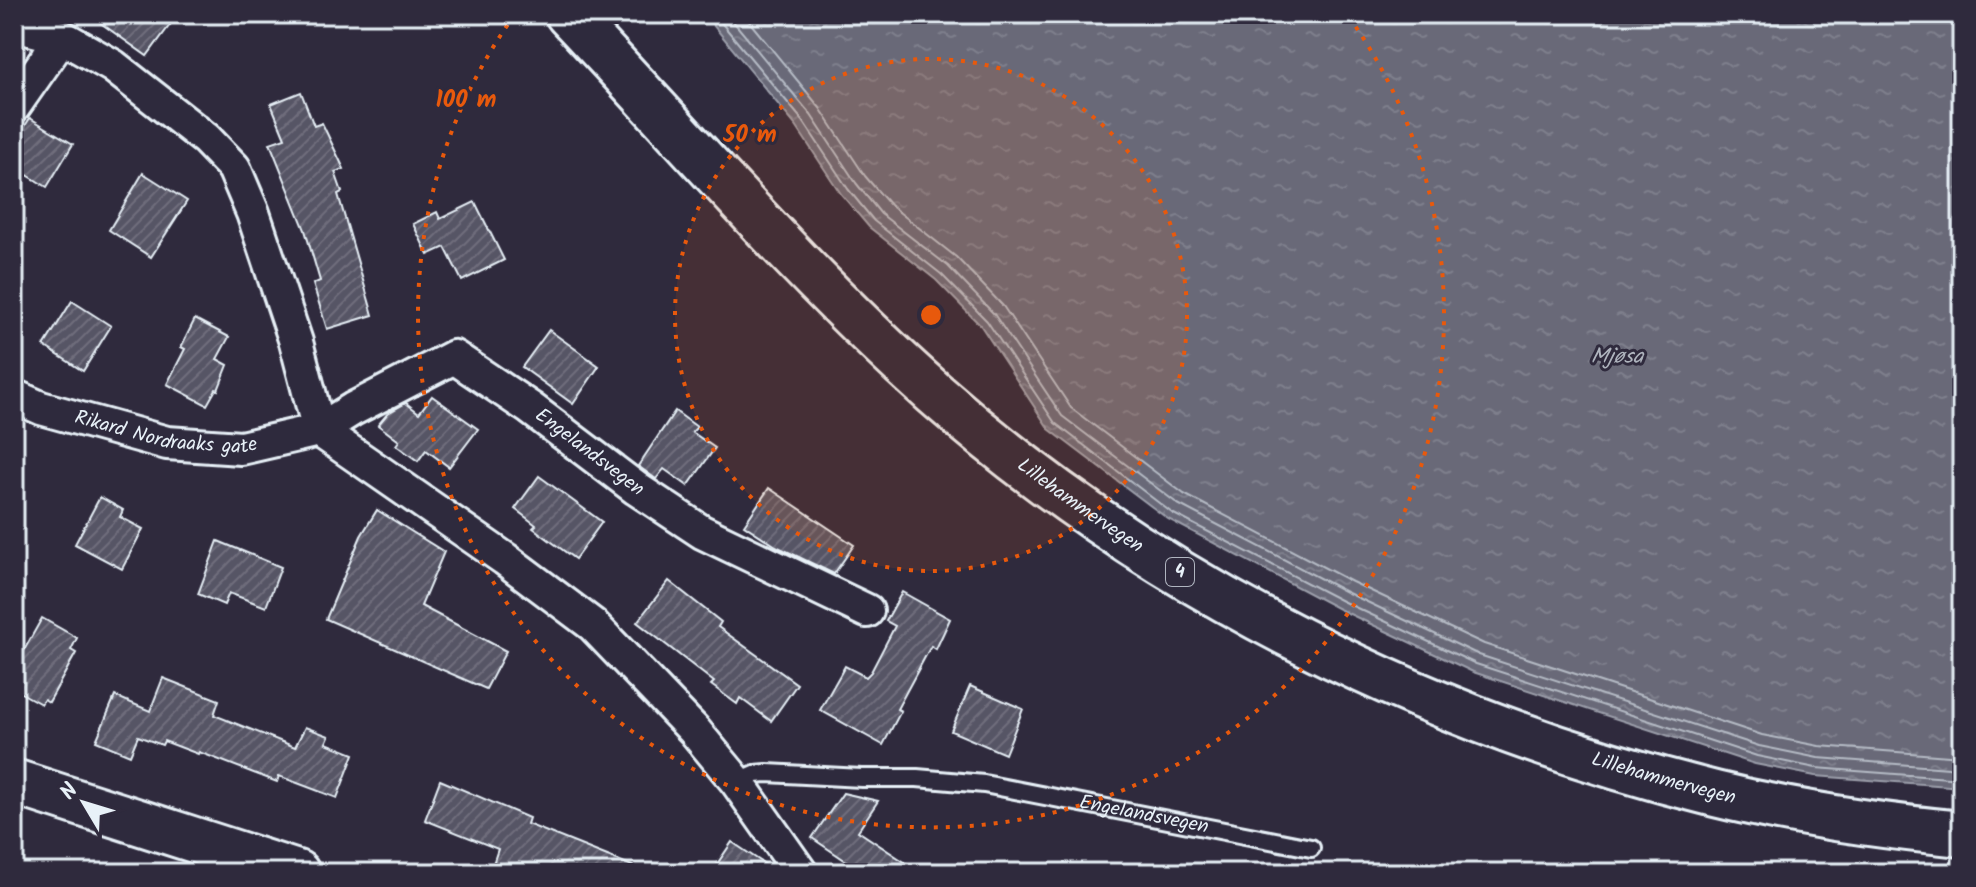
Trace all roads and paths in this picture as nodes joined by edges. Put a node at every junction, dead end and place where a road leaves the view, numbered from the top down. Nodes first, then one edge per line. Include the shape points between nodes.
1 (568, 14) edge
2 (14, 25) edge
3 (62, 37) junction
4 (14, 106) edge
5 (14, 396) edge
6 (319, 430) junction
7 (867, 611) dead end
8 (14, 782) edge
9 (737, 782) junction
10 (1962, 834) edge
11 (1311, 848) dead end
12 (297, 873) edge
13 (801, 873) edge

1 - 10 main road, Lillehammervegen / 4 via 786,250 937,396 1075,504 1241,609 1447,708 1596,761 1773,807
2 - 3 street
3 - 4 street
3 - 6 street via 113,66 206,139 234,168 296,342
5 - 6 street, Rikard Nordraaks gate via 167,443 241,448
6 - 7 street, Engelandsvegen via 454,357 702,532
6 - 9 street via 593,625
8 - 12 main road
9 - 11 lane, Engelandsvegen via 767,773 984,784
9 - 13 street

